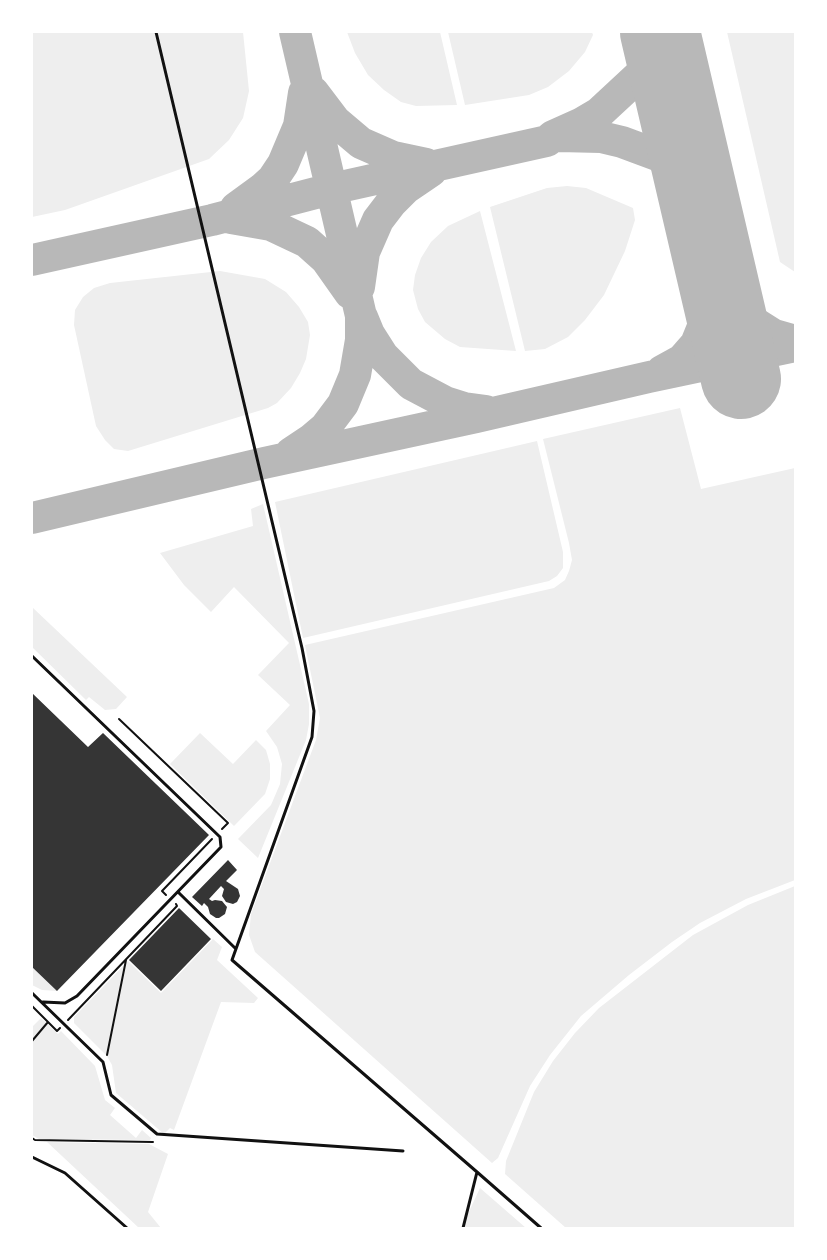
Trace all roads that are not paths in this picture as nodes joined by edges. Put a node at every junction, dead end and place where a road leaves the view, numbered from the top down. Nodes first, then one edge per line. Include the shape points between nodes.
1 (156, 32) edge
2 (32, 656) edge
3 (178, 892) junction
4 (236, 949) junction
5 (32, 993) edge
6 (43, 1002) junction
7 (403, 1151) dead end
8 (32, 1157) edge
9 (477, 1172) junction
10 (127, 1228) edge
11 (463, 1228) edge
12 (541, 1228) edge

1 - 4 lane via 302,648 314,711 312,736
2 - 3 lane via 220,837 221,847
3 - 4 lane
3 - 6 lane via 77,996 65,1003
4 - 9 lane via 232,960
5 - 6 lane
6 - 7 lane via 103,1062 110,1095 157,1134
8 - 10 lane via 65,1173
9 - 11 lane
9 - 12 lane

